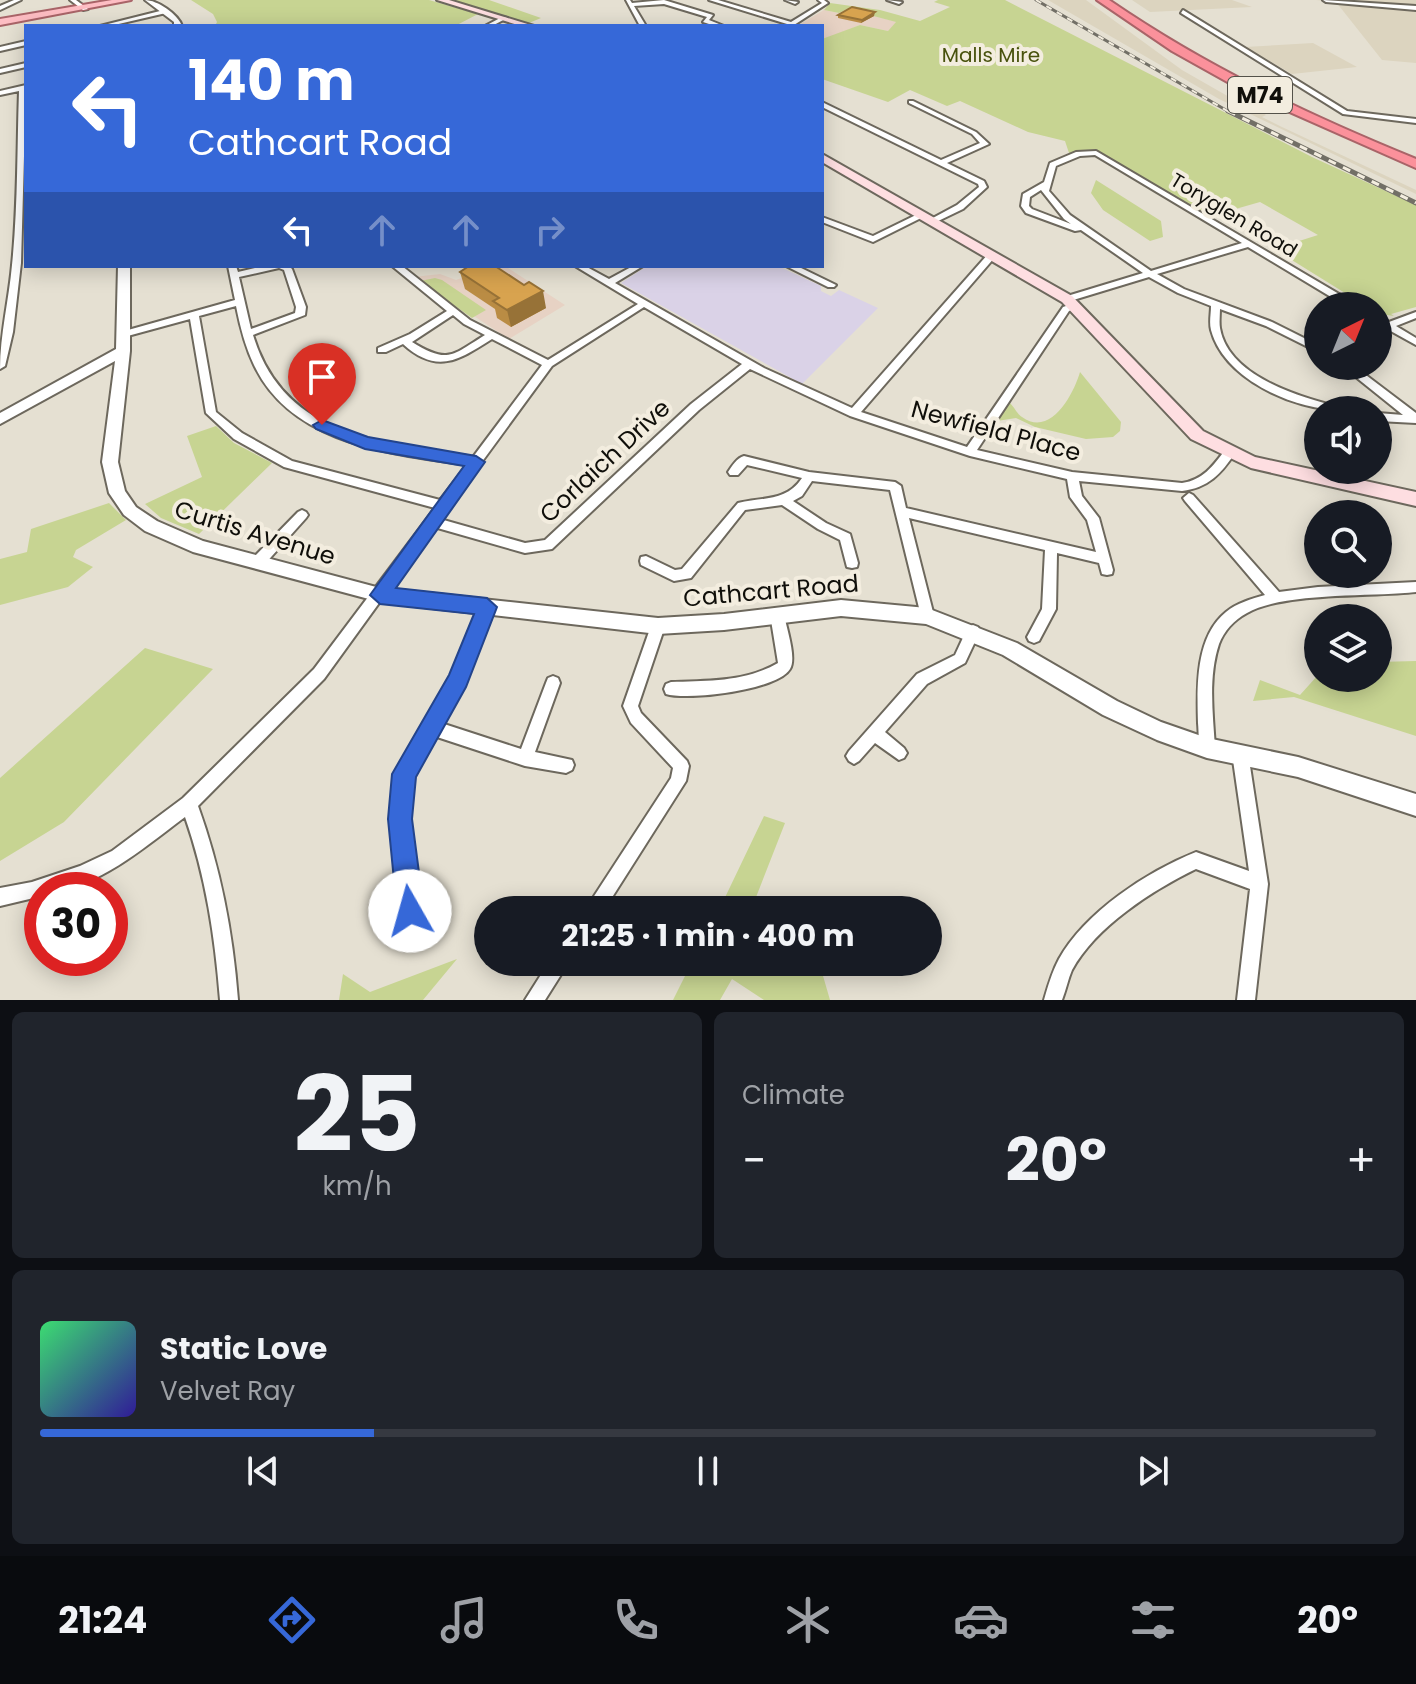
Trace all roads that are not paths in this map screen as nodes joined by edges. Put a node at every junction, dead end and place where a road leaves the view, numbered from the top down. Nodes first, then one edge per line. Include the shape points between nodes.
1 (18, 0) edge
2 (73, 0) edge
3 (127, 0) edge
4 (148, 0) edge
5 (441, 0) edge
6 (712, 0) edge
7 (890, 0) edge
8 (1102, 0) edge
9 (1117, 0) edge
10 (1326, 0) edge
11 (823, 1) edge
12 (837, 1) edge
13 (629, 2) edge
14 (899, 2) dead end
15 (0, 8) edge
16 (1416, 8) edge
17 (85, 9) junction
18 (164, 12) junction
19 (1183, 12) dead end
20 (504, 18) junction
21 (3, 24) edge
22 (112, 24) edge
23 (176, 24) edge
24 (492, 24) edge
25 (524, 24) edge
26 (642, 24) edge
27 (715, 24) edge
28 (787, 24) edge
29 (791, 24) edge
30 (24, 43) edge
31 (0, 49) edge
32 (24, 65) edge
33 (0, 71) edge
34 (24, 88) edge
35 (0, 93) edge
36 (911, 102) dead end
37 (824, 105) edge
38 (1416, 121) edge
39 (1416, 154) edge
40 (824, 158) edge
41 (944, 162) junction
42 (1416, 164) edge
43 (1046, 184) junction
44 (928, 218) junction
45 (824, 220) edge
46 (1085, 230) junction
47 (1248, 244) junction
48 (992, 255) junction
49 (124, 268) edge
50 (261, 268) edge
51 (285, 268) edge
52 (399, 268) edge
53 (583, 268) edge
54 (635, 268) edge
55 (794, 268) edge
56 (233, 271) edge
57 (1150, 274) junction
58 (609, 283) junction
59 (831, 285) dead end
60 (1329, 292) edge
61 (240, 302) junction
62 (1071, 302) junction
63 (645, 303) junction
64 (1216, 305) junction
65 (453, 311) junction
66 (194, 314) junction
67 (1416, 315) edge
68 (1392, 324) edge
69 (1392, 328) edge
70 (249, 333) junction
71 (124, 334) junction
72 (492, 335) junction
73 (409, 337) junction
74 (1304, 342) edge
75 (1416, 342) edge
76 (382, 350) dead end
77 (123, 351) junction
78 (548, 364) junction
79 (749, 364) junction
80 (0, 366) edge
81 (1365, 380) edge
82 (1304, 399) edge
83 (854, 413) junction
84 (1392, 418) edge
85 (0, 419) edge
86 (1416, 419) edge
87 (970, 452) junction
88 (1229, 453) junction
89 (476, 462) junction
90 (734, 472) dead end
91 (809, 476) junction
92 (1072, 476) junction
93 (1189, 498) dead end
94 (1416, 499) edge
95 (786, 502) junction
96 (444, 506) junction
97 (904, 512) junction
98 (302, 515) dead end
99 (432, 522) junction
100 (1051, 547) junction
101 (646, 561) dead end
102 (258, 562) junction
103 (852, 563) dead end
104 (1416, 587) edge
105 (380, 595) junction
106 (1276, 598) junction
107 (487, 607) junction
108 (777, 614) junction
109 (927, 616) junction
110 (658, 626) junction
111 (973, 631) junction
112 (1034, 637) dead end
113 (553, 683) dead end
114 (671, 689) dead end
115 (433, 728) junction
116 (875, 734) junction
117 (1207, 748) junction
118 (899, 753) dead end
119 (1240, 753) junction
120 (854, 756) dead end
121 (525, 758) junction
122 (566, 765) dead end
123 (189, 804) junction
124 (1416, 805) edge
125 (1259, 884) junction
126 (603, 896) edge
127 (0, 897) edge
128 (414, 941) dead end
129 (550, 976) edge
130 (229, 1000) edge
131 (534, 1000) edge
132 (1053, 1000) edge
133 (1246, 1000) edge

1 - 15 street
2 - 17 street
3 - 17 main road
4 - 18 street
5 - 20 main road
6 - 28 street
7 - 14 street
8 - 42 highway, M74 via 1244,87
9 - 39 highway, M74 via 1256,85
10 - 16 street
11 - 12 street
11 - 29 street
13 - 26 street
13 - 27 street via 670,3 711,16 704,20
17 - 21 main road
18 - 22 street
18 - 23 street
19 - 38 street via 1345,113
20 - 24 street
20 - 25 main road
30 - 31 street
32 - 33 street
34 - 35 street
34 - 80 street via 12,321
36 - 41 street via 974,133 985,144
37 - 41 street
40 - 44 main road
41 - 44 street via 983,187 960,207
43 - 46 street via 1054,203
43 - 46 street via 1026,196 1029,211
43 - 47 street, Toryglen Road via 1053,165 1064,158 1096,153
44 - 45 street via 873,239
44 - 48 main road
46 - 57 street
47 - 57 street
47 - 60 street, Toryglen Road
48 - 62 main road
48 - 83 street
49 - 71 street, Curtis Avenue
50 - 56 street
51 - 70 street via 300,315
52 - 65 street
53 - 58 street, Newfield Place
54 - 58 street
55 - 59 street
56 - 61 street
57 - 62 street
57 - 64 street
58 - 63 street, Newfield Place
61 - 66 street
61 - 70 street
62 - 87 street
62 - 88 main road via 1197,435
63 - 78 street
63 - 79 street, Newfield Place
64 - 74 street
64 - 82 street via 1213,327 1229,357 1254,377
65 - 72 street
65 - 73 street
66 - 71 street
66 - 96 street via 211,413 238,436 288,464
67 - 68 street
69 - 75 street
70 - 89 street via 264,376 284,401 322,425 365,443
71 - 77 street, Curtis Avenue
72 - 73 street via 439,361 408,344
72 - 78 street
73 - 76 street
77 - 85 street
77 - 102 street, Curtis Avenue via 110,462 117,493 151,526 199,547
78 - 89 street
79 - 83 street, Newfield Place
79 - 99 street, Corlaich Drive via 695,407 548,545 525,548
81 - 86 street
83 - 87 street, Newfield Place
84 - 86 street
87 - 92 street, Newfield Place
88 - 92 street, Newfield Place via 1198,486
88 - 94 main road
89 - 96 street
90 - 91 street via 744,460
91 - 95 street via 804,488
91 - 97 street via 895,486
92 - 100 street via 1076,497 1093,518 1105,565
93 - 106 street
95 - 101 street via 742,506 679,577
95 - 103 street via 846,537
96 - 99 street
97 - 100 street
97 - 109 street
98 - 102 street
99 - 105 street
100 - 112 street via 1049,609
102 - 105 street, Curtis Avenue
104 - 106 street
105 - 107 street, Cathcart Road
105 - 123 street via 319,674
106 - 117 street via 1250,604 1229,617 1214,645 1207,674
107 - 110 street, Cathcart Road
107 - 115 street
108 - 109 street, Cathcart Road via 841,608
108 - 110 street, Cathcart Road
108 - 114 street via 784,667 742,686
109 - 111 street, Cathcart Road
110 - 126 street via 630,706 681,766 678,781
111 - 116 street via 960,659 922,679
111 - 117 street, Cathcart Road via 1110,708
113 - 121 street
115 - 121 street
115 - 128 street via 404,774 399,796
116 - 118 street
116 - 120 street
117 - 119 street, Cathcart Road
119 - 124 street, Cathcart Road
119 - 125 street
121 - 122 street
123 - 127 street via 118,857 83,874
123 - 130 street via 211,864 224,930
125 - 132 street via 1196,860 1165,873 1078,947
125 - 133 street
129 - 131 street

